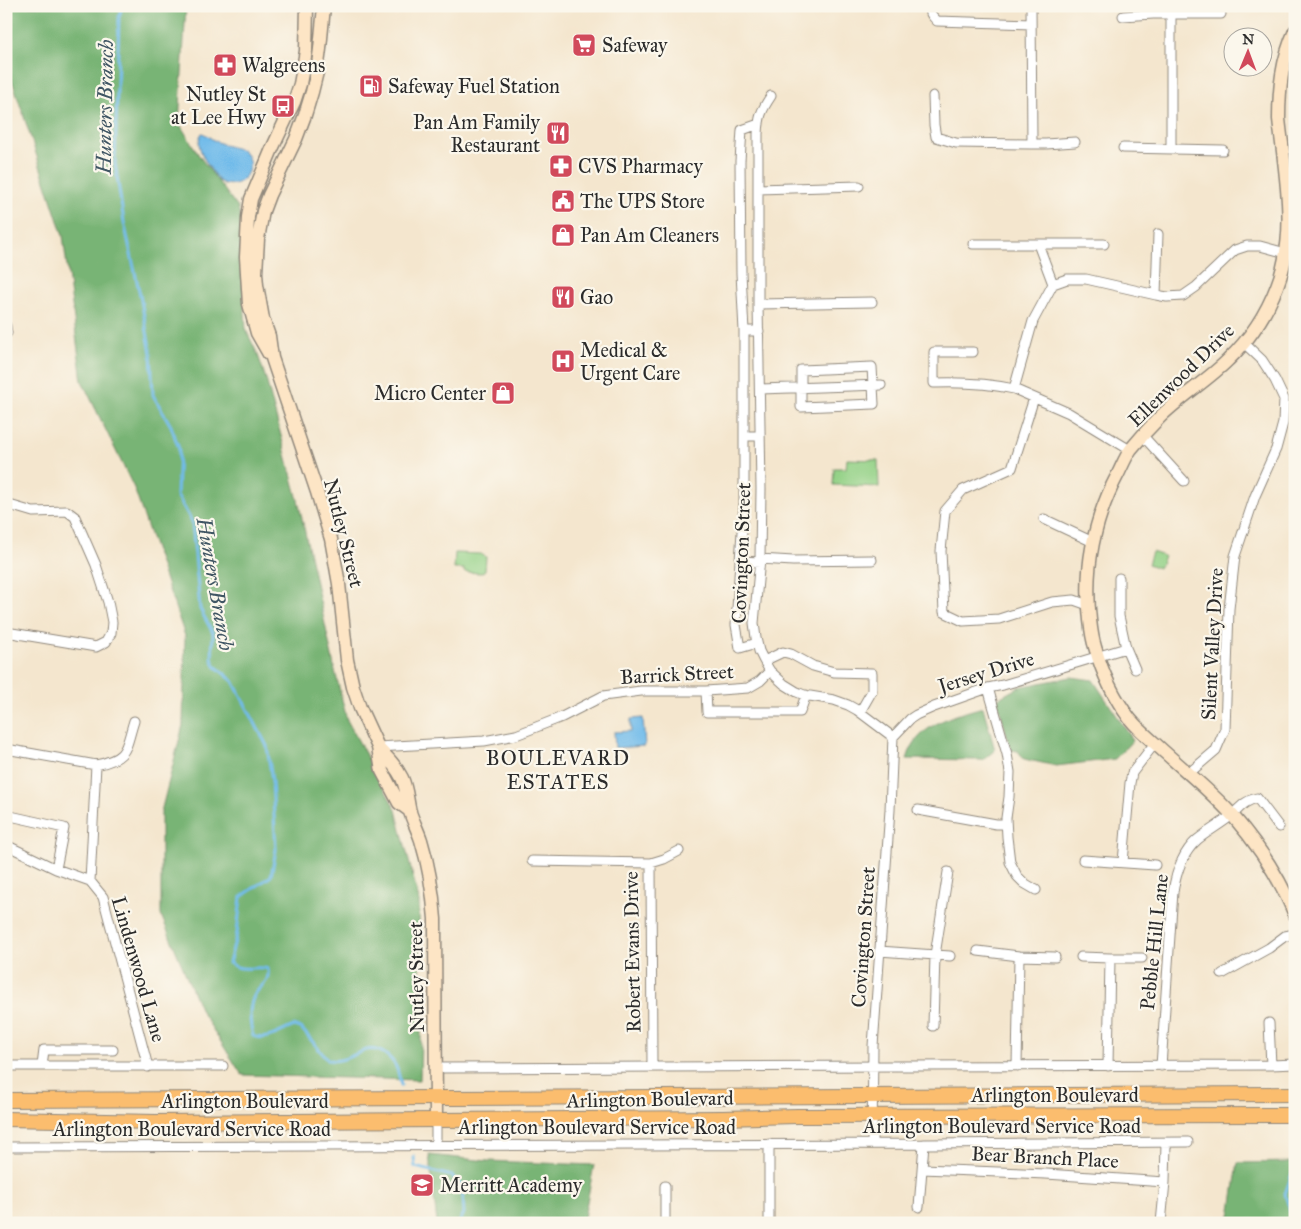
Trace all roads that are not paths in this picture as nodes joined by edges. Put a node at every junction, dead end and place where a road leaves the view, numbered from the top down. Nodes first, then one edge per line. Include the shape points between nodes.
1 (307, 6) edge
2 (324, 6) edge
3 (930, 6) edge
4 (1031, 6) edge
5 (1171, 10) edge
6 (1221, 14) dead end
7 (1123, 16) dead end
8 (1031, 24) junction
9 (1295, 31) edge
10 (770, 96) dead end
11 (933, 96) dead end
12 (759, 124) junction
13 (1076, 142) dead end
14 (1032, 144) junction
15 (1123, 148) dead end
16 (1171, 149) junction
17 (1223, 150) dead end
18 (860, 186) dead end
19 (758, 189) junction
20 (1158, 234) dead end
21 (973, 244) dead end
22 (1038, 244) junction
23 (1104, 244) dead end
24 (1286, 254) junction
25 (1053, 284) junction
26 (1156, 295) junction
27 (872, 302) dead end
28 (758, 304) junction
29 (744, 331) junction
30 (759, 331) junction
31 (1244, 343) junction
32 (973, 352) dead end
33 (272, 358) junction
34 (877, 385) junction
35 (802, 388) junction
36 (760, 389) junction
37 (1014, 389) junction
38 (1034, 398) junction
39 (744, 436) junction
40 (760, 436) junction
41 (1143, 436) junction
42 (1130, 450) junction
43 (1184, 481) dead end
44 (6, 504) edge
45 (1044, 519) dead end
46 (1093, 542) junction
47 (872, 560) dead end
48 (740, 561) junction
49 (760, 561) junction
50 (1119, 578) dead end
51 (1088, 604) junction
52 (6, 632) edge
53 (757, 643) junction
54 (1126, 648) junction
55 (1098, 657) junction
56 (764, 661) junction
57 (1135, 669) dead end
58 (770, 671) junction
59 (988, 688) junction
60 (706, 691) junction
61 (806, 695) junction
62 (860, 712) junction
63 (134, 721) dead end
64 (893, 737) junction
65 (1155, 743) junction
66 (378, 748) junction
67 (6, 749) edge
68 (96, 765) junction
69 (1188, 774) junction
70 (918, 810) dead end
71 (6, 815) edge
72 (1232, 815) junction
73 (1006, 824) junction
74 (1279, 826) dead end
75 (6, 844) edge
76 (678, 851) dead end
77 (1083, 860) dead end
78 (532, 862) dead end
79 (1122, 862) junction
80 (651, 863) junction
81 (1155, 865) dead end
82 (56, 869) junction
83 (948, 872) dead end
84 (90, 881) junction
85 (1036, 890) dead end
86 (1295, 915) edge
87 (1295, 934) edge
88 (879, 951) junction
89 (978, 951) dead end
90 (935, 955) junction
91 (950, 956) dead end
92 (1019, 956) junction
93 (1055, 957) dead end
94 (1081, 957) dead end
95 (1110, 958) junction
96 (1142, 958) dead end
97 (1222, 974) dead end
98 (1269, 1024) dead end
99 (933, 1026) dead end
100 (113, 1050) dead end
101 (1295, 1064) edge
102 (1271, 1065) junction
103 (6, 1066) edge
104 (42, 1066) junction
105 (223, 1066) dead end
106 (652, 1066) junction
107 (873, 1066) junction
108 (1017, 1066) junction
109 (1108, 1066) junction
110 (1160, 1066) junction
111 (148, 1067) junction
112 (436, 1068) junction
113 (1295, 1094) edge
114 (872, 1096) junction
115 (435, 1098) junction
116 (6, 1100) edge
117 (1295, 1114) edge
118 (872, 1116) junction
119 (6, 1120) edge
120 (436, 1120) junction
121 (1188, 1142) dead end
122 (1166, 1143) junction
123 (769, 1144) junction
124 (872, 1144) junction
125 (924, 1144) junction
126 (436, 1146) junction
127 (6, 1147) edge
128 (922, 1169) junction
129 (1165, 1182) junction
130 (665, 1186) dead end
131 (919, 1207) dead end
132 (665, 1223) edge
133 (770, 1223) edge
134 (1161, 1223) edge

1 - 33 main road, Nutley Street via 306,51 300,84 251,199 248,217 249,304 257,333
2 - 33 main road, Nutley Street via 317,72 308,107 269,195 258,239 257,285
3 - 8 street via 932,17 937,21
4 - 8 street
5 - 6 street
5 - 7 street
5 - 16 street
8 - 14 street
9 - 24 main road, Ellenwood Drive via 1285,59 1279,103 1289,210
10 - 12 street, Covington Street
11 - 14 street via 936,137 956,143
12 - 19 street, Covington Street
12 - 29 street via 742,130
13 - 14 street
15 - 16 street
16 - 17 street
18 - 19 street
19 - 28 street, Covington Street
20 - 26 street
21 - 22 street
22 - 23 street
22 - 25 street
24 - 26 street via 1260,246 1247,246 1235,250 1196,288 1183,296
24 - 31 main road, Ellenwood Drive via 1267,310
25 - 26 street via 1067,279 1086,279
25 - 37 street via 1033,321
27 - 28 street
28 - 30 street, Covington Street
29 - 30 street
29 - 39 street
30 - 36 street, Covington Street
31 - 41 main road, Ellenwood Drive
31 - 69 street, Silent Valley Drive via 1262,360 1275,380 1284,399 1283,423 1235,556 1229,609 1225,729 1216,750
32 - 37 street via 934,352 934,383 968,382
33 - 66 main road, Nutley Street via 331,539 353,687
34 - 35 street
34 - 35 street via 872,367 801,370
34 - 35 street via 874,404 801,407
35 - 36 street
36 - 40 street, Covington Street
37 - 38 street
38 - 42 street via 1069,413
38 - 51 street via 1012,468 964,490 945,511 941,551 944,612 963,621 999,618 1052,602 1074,600
39 - 40 street
39 - 48 street
40 - 49 street, Covington Street
41 - 42 main road, Ellenwood Drive
41 - 43 street
42 - 46 main road, Ellenwood Drive via 1111,487
44 - 52 street via 33,512 67,511 75,518 96,565 112,622 106,642 96,647
45 - 46 street
46 - 51 main road, Ellenwood Drive
47 - 49 street
48 - 49 street
48 - 53 street via 736,625 740,648
49 - 53 street, Covington Street via 754,622
50 - 54 street via 1119,616
51 - 55 main road, Ellenwood Drive
53 - 56 street, Covington Street
54 - 55 street, Jersey Drive
54 - 57 street
55 - 59 street, Jersey Drive
55 - 65 main road, Ellenwood Drive via 1123,708
56 - 58 street, Covington Street
56 - 62 street via 783,652 834,672 872,673 872,690
58 - 60 street, Barrick Street via 748,688
58 - 61 street, Covington Street via 784,684
59 - 64 street, Jersey Drive via 916,715
59 - 73 street via 1010,772
60 - 61 street via 707,712 800,712
60 - 66 street, Barrick Street via 603,696 516,735 484,741
61 - 62 street, Covington Street via 834,700
62 - 64 street, Covington Street
63 - 68 street via 121,756
64 - 88 street, Covington Street
65 - 69 main road, Ellenwood Drive
65 - 79 street via 1132,773
66 - 112 main road, Nutley Street via 402,778 428,866 436,929
67 - 68 street
68 - 84 street, Lindenwood Lane
69 - 72 main road, Ellenwood Drive
70 - 73 street
71 - 82 street via 64,828
72 - 74 street, Pebble Hill Lane via 1249,800 1257,798
72 - 86 main road, Ellenwood Drive via 1271,866
72 - 110 street, Pebble Hill Lane via 1196,842 1183,859 1176,876
73 - 85 street via 1010,862 1017,876
75 - 82 street
76 - 80 street
77 - 79 street
78 - 80 street, Robert Evans Drive
79 - 81 street
80 - 106 street, Robert Evans Drive
82 - 84 street
83 - 90 street
84 - 111 street, Lindenwood Lane via 102,897
87 - 97 street via 1284,936
88 - 90 street
88 - 107 street, Covington Street
89 - 92 street
90 - 91 street
90 - 99 street
92 - 93 street
92 - 108 street
94 - 95 street
95 - 96 street
95 - 109 street
98 - 102 street
100 - 104 street via 44,1050
101 - 102 street
102 - 110 street
103 - 104 street
104 - 111 street
105 - 111 street
106 - 107 street
106 - 112 street
107 - 108 street
107 - 114 street, Covington Street
108 - 109 street
109 - 110 street
112 - 115 main road, Nutley Street
113 - 114 main road, Arlington Boulevard
114 - 115 main road, Arlington Boulevard
114 - 118 street, Covington Street
115 - 116 main road, Arlington Boulevard
115 - 120 main road, Nutley Street
117 - 118 main road, Arlington Boulevard
118 - 120 main road, Arlington Boulevard
118 - 124 street, Covington Street
119 - 120 main road, Arlington Boulevard
120 - 126 street, Nutley Street
121 - 122 street, Arlington Boulevard Service Road
122 - 125 street, Arlington Boulevard Service Road
122 - 129 street
123 - 124 street, Arlington Boulevard Service Road
123 - 126 street, Arlington Boulevard Service Road
123 - 133 street
124 - 125 street, Arlington Boulevard Service Road
125 - 128 street
126 - 127 street, Arlington Boulevard Service Road
128 - 129 street, Bear Branch Place
128 - 131 street
129 - 134 street
130 - 132 street

